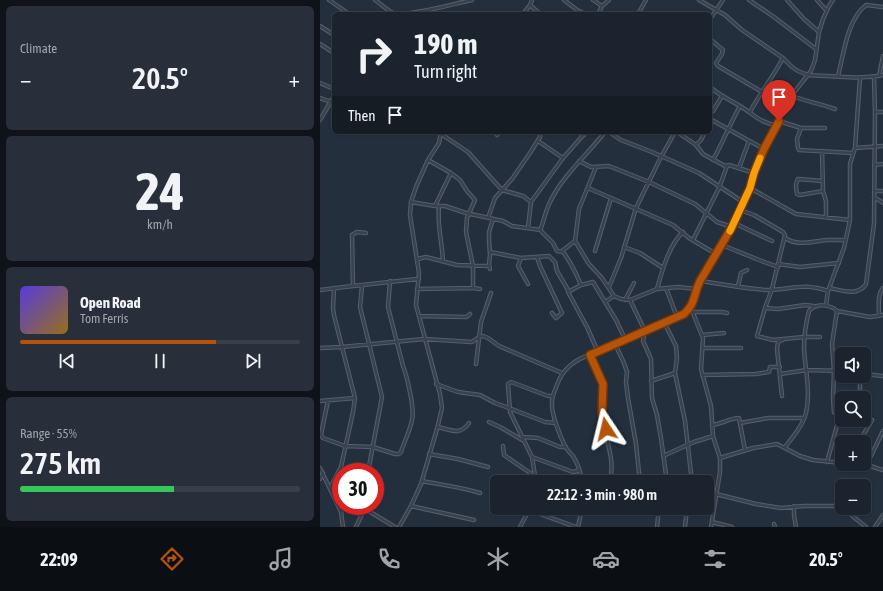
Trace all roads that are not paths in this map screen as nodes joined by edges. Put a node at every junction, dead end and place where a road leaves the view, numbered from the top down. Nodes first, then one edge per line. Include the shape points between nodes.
1 (328, 0) edge
2 (375, 0) edge
3 (472, 0) edge
4 (532, 0) edge
5 (564, 0) edge
6 (593, 0) edge
7 (609, 0) edge
8 (646, 0) edge
9 (699, 0) edge
10 (723, 0) edge
11 (749, 0) edge
12 (787, 0) edge
13 (817, 0) edge
14 (833, 0) edge
15 (530, 5) junction
16 (602, 6) junction
17 (883, 7) edge
18 (716, 9) junction
19 (826, 10) junction
20 (346, 12) edge
21 (393, 12) edge
22 (413, 12) edge
23 (525, 12) edge
24 (538, 12) edge
25 (581, 12) edge
26 (599, 12) edge
27 (639, 12) edge
28 (712, 16) edge
29 (320, 26) edge
30 (819, 32) junction
31 (332, 34) edge
32 (712, 41) edge
33 (320, 44) edge
34 (816, 49) junction
35 (332, 52) edge
36 (883, 56) edge
37 (783, 58) junction
38 (808, 75) junction
39 (883, 75) edge
40 (838, 76) junction
41 (879, 76) junction
42 (874, 77) junction
43 (860, 78) junction
44 (320, 83) edge
45 (332, 88) edge
46 (712, 88) edge
47 (761, 91) junction
48 (722, 96) junction
49 (792, 96) junction
50 (320, 98) edge
51 (331, 102) joint
52 (740, 106) junction
53 (786, 106) junction
54 (834, 109) dead end
55 (712, 112) edge
56 (750, 112) junction
57 (875, 112) junction
58 (883, 112) edge
59 (320, 120) edge
60 (712, 121) edge
61 (779, 121) junction
62 (777, 125) junction
63 (801, 128) junction
64 (825, 128) dead end
65 (727, 129) junction
66 (440, 134) edge
67 (441, 134) edge
68 (540, 134) edge
69 (603, 134) edge
70 (613, 134) edge
71 (675, 134) edge
72 (679, 134) edge
73 (704, 134) edge
74 (584, 135) edge
75 (538, 141) junction
76 (749, 141) junction
77 (696, 145) junction
78 (874, 146) junction
79 (883, 146) edge
80 (855, 148) junction
81 (764, 149) junction
82 (822, 151) junction
83 (853, 153) junction
84 (661, 157) junction
85 (563, 158) junction
86 (428, 160) junction
87 (713, 160) junction
88 (579, 162) junction
89 (883, 164) edge
90 (874, 165) junction
91 (727, 166) junction
92 (596, 167) junction
93 (739, 168) junction
94 (451, 173) junction
95 (754, 173) junction
96 (823, 181) junction
97 (649, 182) junction
98 (588, 188) junction
99 (719, 188) junction
100 (750, 188) junction
101 (502, 190) junction
102 (823, 191) junction
103 (874, 191) junction
104 (883, 191) edge
105 (611, 198) junction
106 (874, 198) junction
107 (411, 202) junction
108 (531, 202) junction
109 (743, 202) junction
110 (883, 203) edge
111 (435, 206) junction
112 (439, 206) junction
113 (636, 208) junction
114 (740, 210) junction
115 (706, 212) junction
116 (470, 214) junction
117 (826, 217) junction
118 (488, 218) junction
119 (493, 219) junction
120 (850, 220) junction
121 (734, 223) junction
122 (732, 227) junction
123 (528, 228) junction
124 (541, 230) junction
125 (366, 232) dead end
126 (683, 232) junction
127 (785, 238) junction
128 (693, 240) junction
129 (846, 240) junction
130 (772, 241) dead end
131 (575, 242) junction
132 (722, 245) junction
133 (624, 247) junction
134 (562, 251) junction
135 (595, 251) dead end
136 (490, 252) junction
137 (716, 254) junction
138 (522, 258) junction
139 (537, 258) junction
140 (418, 259) junction
141 (443, 261) junction
142 (840, 262) junction
143 (778, 265) junction
144 (473, 266) junction
145 (663, 268) junction
146 (747, 270) dead end
147 (419, 279) junction
148 (390, 281) junction
149 (700, 281) junction
150 (634, 283) dead end
151 (528, 284) dead end
152 (580, 285) junction
153 (353, 286) junction
154 (362, 286) junction
155 (738, 286) junction
156 (609, 287) junction
157 (334, 288) junction
158 (473, 288) junction
159 (666, 288) junction
160 (883, 288) edge
161 (417, 289) junction
162 (480, 289) dead end
163 (657, 289) junction
164 (696, 289) junction
165 (772, 289) junction
166 (320, 290) edge
167 (568, 290) junction
168 (828, 290) junction
169 (491, 293) dead end
170 (614, 296) junction
171 (625, 300) junction
172 (630, 300) junction
173 (605, 302) junction
174 (826, 305) junction
175 (814, 306) junction
176 (691, 308) junction
177 (765, 308) junction
178 (837, 311) junction
179 (692, 312) junction
180 (552, 313) dead end
181 (727, 313) dead end
182 (470, 314) dead end
183 (883, 315) edge
184 (418, 316) junction
185 (879, 316) junction
186 (677, 317) junction
187 (664, 322) junction
188 (645, 331) junction
189 (724, 333) dead end
190 (702, 335) junction
191 (479, 337) junction
192 (804, 337) junction
193 (820, 337) dead end
194 (424, 339) junction
195 (625, 339) junction
196 (783, 340) junction
197 (397, 342) junction
198 (615, 344) junction
199 (370, 345) junction
200 (342, 347) junction
201 (320, 348) edge
202 (703, 348) junction
203 (741, 348) dead end
204 (598, 352) junction
205 (590, 355) junction
206 (476, 364) dead end
207 (780, 367) junction
208 (807, 370) junction
209 (834, 370) junction
210 (562, 373) junction
211 (675, 373) junction
212 (780, 374) junction
213 (702, 375) junction
214 (871, 375) edge
215 (883, 376) edge
216 (651, 381) junction
217 (436, 384) junction
218 (553, 396) junction
219 (782, 396) dead end
220 (355, 398) junction
221 (328, 400) junction
222 (320, 401) edge
223 (509, 408) junction
224 (804, 418) junction
225 (872, 420) dead end
226 (489, 422) dead end
227 (469, 423) dead end
228 (556, 423) junction
229 (740, 423) junction
230 (712, 424) junction
231 (438, 427) junction
232 (883, 431) edge
233 (863, 435) edge
234 (713, 436) junction
235 (523, 437) junction
236 (524, 441) junction
237 (345, 446) junction
238 (504, 446) dead end
239 (688, 446) junction
240 (373, 447) junction
241 (566, 447) junction
242 (785, 448) junction
243 (745, 450) junction
244 (871, 453) edge
245 (429, 454) junction
246 (663, 456) junction
247 (532, 457) junction
248 (720, 458) junction
249 (827, 462) junction
250 (370, 463) edge
251 (835, 463) edge
252 (871, 466) edge
253 (488, 467) dead end
254 (320, 468) edge
255 (579, 468) junction
256 (883, 470) edge
257 (323, 473) junction
258 (532, 475) edge
259 (535, 475) edge
260 (581, 475) edge
261 (611, 475) edge
262 (639, 475) edge
263 (665, 475) edge
264 (691, 475) edge
265 (320, 479) edge
266 (422, 480) junction
267 (330, 488) junction
268 (332, 492) edge
269 (480, 493) dead end
270 (716, 494) junction
271 (411, 506) junction
272 (794, 506) junction
273 (341, 515) edge
274 (526, 515) edge
275 (545, 515) edge
276 (580, 515) edge
277 (658, 515) edge
278 (686, 515) edge
279 (883, 515) edge
280 (474, 520) dead end
281 (882, 521) edge
282 (712, 522) junction
283 (343, 527) edge
284 (356, 527) edge
285 (395, 527) edge
286 (399, 527) edge
287 (520, 527) edge
288 (577, 527) edge
289 (657, 527) edge
290 (685, 527) edge
291 (711, 527) edge
292 (732, 527) edge
293 (796, 527) edge
294 (866, 527) edge
295 (875, 527) edge

1 - 20 street
2 - 21 street
3 - 22 street
4 - 15 street
5 - 25 street
6 - 16 street
7 - 16 street
8 - 27 street
9 - 18 street
10 - 18 street
11 - 34 street
12 - 30 street
13 - 19 street
14 - 19 street
15 - 23 street
15 - 24 street
16 - 26 street
17 - 40 street via 868,4 857,15 850,29
18 - 28 street
18 - 37 street
19 - 30 street
29 - 31 street
30 - 34 street
32 - 47 street via 723,50 716,63 718,66
33 - 35 street
34 - 38 street
36 - 41 street
37 - 38 street via 798,71
37 - 47 street
38 - 40 street
38 - 49 street
39 - 41 street
40 - 43 street
41 - 42 street
42 - 43 street
42 - 57 street
43 - 80 street
44 - 45 street
46 - 48 street
47 - 53 street
47 - 56 street
48 - 52 street
48 - 55 street
49 - 53 street
49 - 54 street
50 - 51 street
51 - 59 street
52 - 56 street
52 - 65 street
53 - 61 street
56 - 62 street via 763,121
57 - 58 street
57 - 78 street
60 - 65 street
61 - 62 street
61 - 63 street
62 - 81 street
63 - 64 street
63 - 82 street via 797,139 799,150
65 - 76 street
65 - 87 street
66 - 86 street via 439,143
67 - 101 street via 471,154
68 - 75 street
69 - 88 street
70 - 84 street
71 - 84 street
72 - 77 street
73 - 77 street
74 - 85 street
75 - 85 street
75 - 101 street
76 - 81 street
76 - 93 street
77 - 87 street via 703,154
78 - 79 street
78 - 80 street
78 - 90 street
80 - 83 street
81 - 95 street
82 - 83 street
82 - 96 street
83 - 120 street via 850,164
84 - 97 street
84 - 99 street via 699,173
85 - 108 street
86 - 94 street
86 - 107 street
87 - 91 street
88 - 92 street
88 - 124 street via 550,202
89 - 90 street
90 - 103 street
91 - 93 street
91 - 99 street
92 - 97 street via 608,166
92 - 98 street
93 - 95 street
94 - 111 street
94 - 116 street via 460,180 475,200
95 - 100 street
96 - 102 street
96 - 102 street via 798,179 795,187 797,194 800,195
97 - 113 street
97 - 115 street
98 - 105 street
98 - 131 street via 579,209
99 - 109 street
99 - 115 street
100 - 109 street
100 - 117 street via 793,212
101 - 108 street via 523,196
101 - 118 street via 493,202
102 - 117 street
103 - 104 street
103 - 106 street
105 - 113 street
105 - 135 street
106 - 110 street
106 - 168 street via 874,224 866,286 860,291 853,292
107 - 111 street
107 - 140 street via 410,219
108 - 123 street
109 - 114 street
111 - 112 street
112 - 116 street
112 - 141 street via 438,224
113 - 126 street
113 - 133 street
114 - 121 street
114 - 127 street via 783,232
115 - 122 street via 717,222
115 - 128 street
116 - 118 street
116 - 144 street via 466,232
117 - 120 street
118 - 119 street
119 - 123 street via 512,226
119 - 136 street via 489,232
120 - 129 street
121 - 122 street
121 - 130 street
122 - 132 street
123 - 124 street
124 - 134 street via 557,251
125 - 153 street via 352,234
126 - 128 street
126 - 145 street via 675,241
127 - 129 street via 802,244
127 - 143 street
128 - 137 street
129 - 142 street
131 - 134 street
131 - 156 street via 589,264
132 - 137 street
132 - 143 street
133 - 145 street via 640,253
133 - 156 street
134 - 152 street
136 - 138 street
136 - 144 street via 490,268
137 - 149 street
138 - 139 street
138 - 151 street via 518,266
139 - 167 street via 550,256
139 - 180 street via 562,313 556,318
140 - 141 street via 426,257
140 - 147 street
141 - 144 street
142 - 143 street via 800,267
142 - 168 street
143 - 165 street
144 - 158 street
145 - 163 street
146 - 155 street via 740,273
147 - 148 street
147 - 161 street
148 - 154 street
148 - 197 street via 388,307
149 - 155 street
149 - 164 street
150 - 171 street
152 - 167 street
152 - 173 street via 593,282
153 - 154 street
153 - 157 street
154 - 199 street via 360,307
155 - 165 street
156 - 170 street
157 - 166 street
157 - 200 street via 333,308
158 - 161 street
158 - 162 street
159 - 163 street
159 - 164 street
159 - 186 street
160 - 185 street via 879,295
161 - 184 street
163 - 172 street
164 - 176 street
165 - 168 street via 808,286
165 - 177 street
167 - 204 street
168 - 174 street
169 - 191 street
170 - 171 street
170 - 173 street
171 - 172 street
172 - 188 street
173 - 195 street
174 - 175 street
174 - 178 street
175 - 177 street
175 - 192 street via 809,310
176 - 179 street
176 - 186 street
177 - 196 street via 757,336
178 - 185 street via 870,317
178 - 209 street via 832,344
179 - 181 street
179 - 190 street
182 - 184 street via 466,317
183 - 185 street
184 - 194 street
186 - 187 street
187 - 188 street
187 - 211 street via 676,346
188 - 195 street
188 - 216 street via 643,341 652,362
189 - 190 street
190 - 202 street
191 - 194 street via 470,342
191 - 206 street
191 - 210 street via 488,338 499,346
192 - 193 street
192 - 196 street
192 - 208 street
194 - 197 street
194 - 217 street
195 - 198 street
196 - 207 street via 778,343 777,350
197 - 199 street
197 - 240 street via 407,378 413,419 399,454
198 - 204 street
198 - 262 street via 627,372 626,382
199 - 200 street
199 - 240 street via 382,397
200 - 201 street
200 - 220 street
202 - 203 street
202 - 213 street
204 - 205 street
205 - 210 street via 580,358
205 - 261 street via 603,384 602,414 608,437
207 - 212 street
207 - 213 street via 770,367 769,372 756,374
208 - 209 street
208 - 212 street
208 - 224 street
209 - 249 street via 834,409 839,418
210 - 218 street
211 - 216 street
211 - 239 street
212 - 219 street
213 - 230 street via 711,406
214 - 215 street
216 - 246 street
217 - 223 street via 458,392 480,395 495,404
217 - 231 street via 442,402
218 - 223 street via 510,382
218 - 228 street via 552,407
220 - 221 street
220 - 237 street
221 - 222 street
221 - 237 street via 321,437
223 - 228 street via 545,422
223 - 235 street
224 - 229 street via 768,418
224 - 242 street
225 - 233 street
226 - 236 street
227 - 231 street via 460,431
228 - 241 street
229 - 230 street via 738,418
229 - 243 street
230 - 234 street
231 - 245 street
232 - 244 street
234 - 239 street
234 - 248 street
235 - 236 street
235 - 241 street via 538,438
236 - 247 street
237 - 240 street
237 - 267 street via 341,467
238 - 258 street via 504,455
239 - 246 street
239 - 264 street
240 - 250 street
241 - 255 street
242 - 243 street via 777,444
242 - 249 street via 800,456
243 - 248 street
245 - 253 street
245 - 266 street
246 - 263 street
247 - 255 street via 573,472
247 - 259 street
248 - 270 street
249 - 251 street
252 - 256 street
254 - 257 street
255 - 260 street
257 - 265 street
257 - 267 street
266 - 269 street
266 - 271 street
267 - 268 street
270 - 272 street via 781,508
270 - 282 street
271 - 280 street
271 - 286 street
272 - 293 street
272 - 294 street via 835,506
273 - 283 street
274 - 287 street
275 - 288 street
276 - 288 street
277 - 289 street
278 - 290 street
279 - 281 street
281 - 295 street
282 - 291 street
282 - 292 street
284 - 285 street via 365,510

